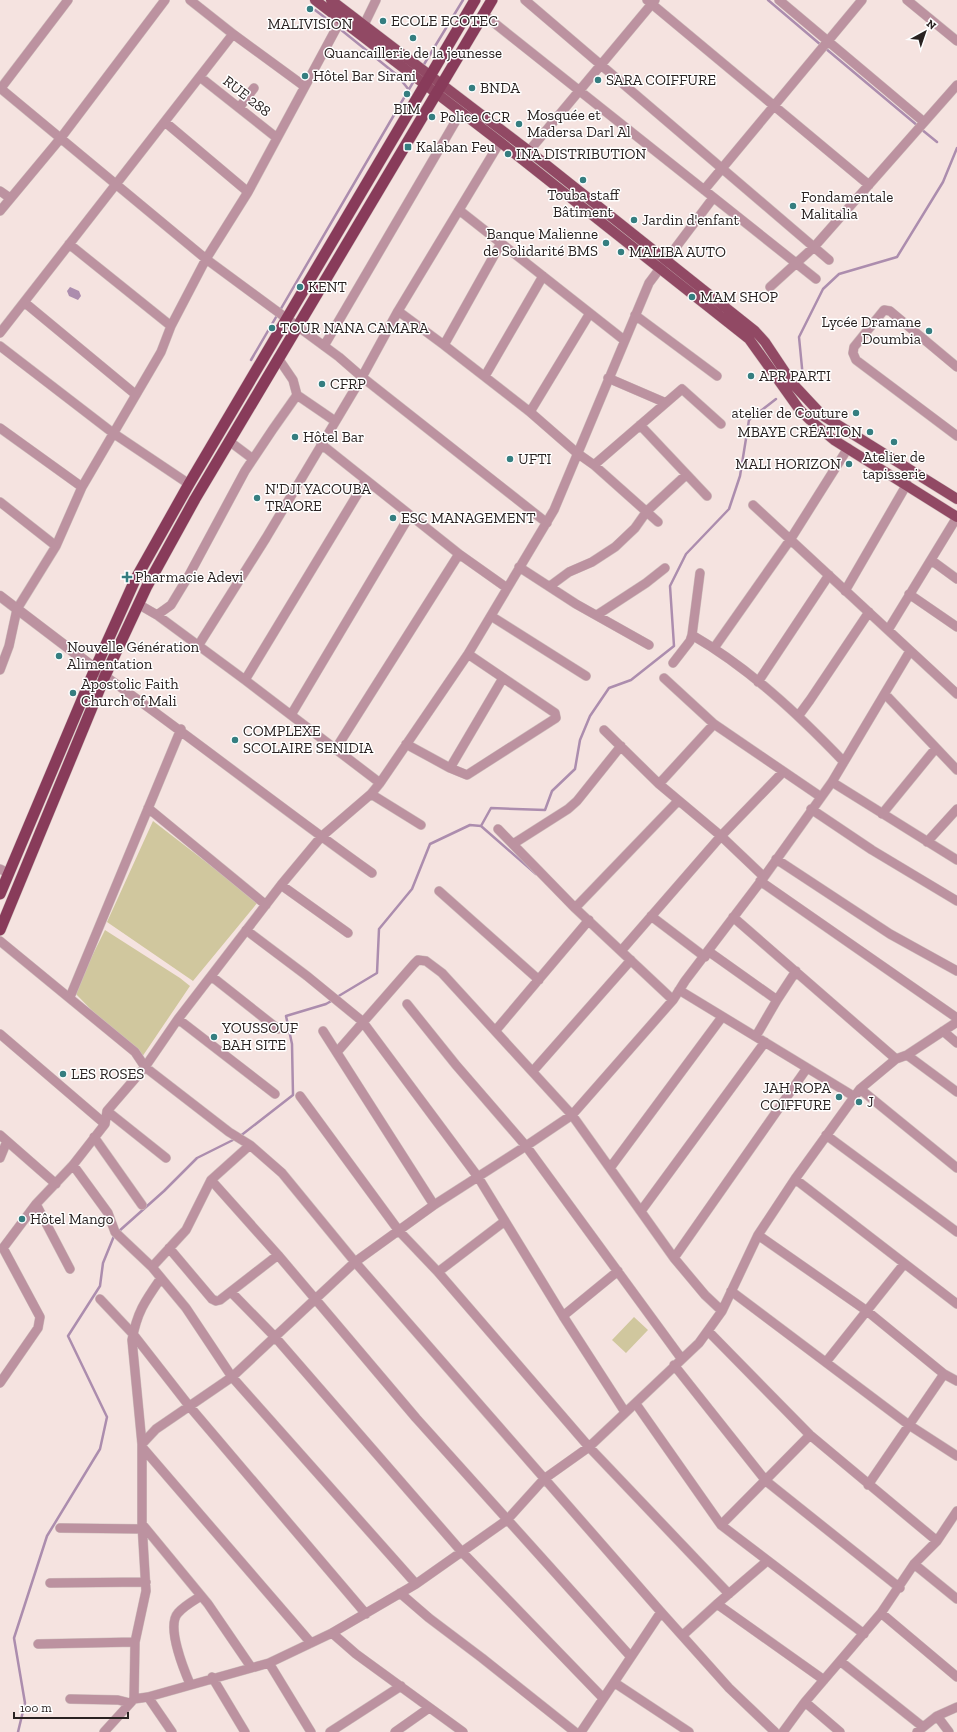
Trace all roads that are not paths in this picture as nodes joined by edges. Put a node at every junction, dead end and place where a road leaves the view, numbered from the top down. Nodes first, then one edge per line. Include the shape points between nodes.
1 (68, 0) edge
2 (165, 0) edge
3 (190, 0) edge
4 (315, 0) edge
5 (331, 0) edge
6 (376, 0) edge
7 (476, 0) edge
8 (492, 0) edge
9 (525, 0) edge
10 (779, 0) edge
11 (862, 0) edge
12 (907, 0) edge
13 (651, 1) edge
14 (483, 14) junction
15 (343, 16) junction
16 (362, 30) junction
17 (233, 34) junction
18 (828, 41) junction
19 (957, 41) edge
20 (601, 65) junction
21 (200, 77) junction
22 (427, 81) junction
23 (443, 84) junction
24 (957, 85) edge
25 (304, 86) junction
26 (0, 88) edge
27 (254, 88) dead end
28 (579, 91) junction
29 (436, 94) junction
30 (774, 106) junction
31 (239, 108) junction
32 (461, 112) junction
33 (165, 122) junction
34 (924, 122) junction
35 (277, 138) junction
36 (60, 139) junction
37 (500, 142) junction
38 (528, 151) junction
39 (722, 168) junction
40 (116, 185) junction
41 (869, 185) junction
42 (704, 190) junction
43 (0, 191) edge
44 (248, 192) junction
45 (10, 198) junction
46 (713, 198) junction
47 (459, 210) junction
48 (0, 211) edge
49 (501, 243) junction
50 (69, 244) junction
51 (814, 247) junction
52 (206, 259) junction
53 (829, 260) dead end
54 (663, 264) junction
55 (796, 264) junction
56 (543, 276) junction
57 (816, 279) dead end
58 (770, 287) dead end
59 (24, 302) junction
60 (398, 311) junction
61 (590, 313) junction
62 (635, 315) junction
63 (287, 319) junction
64 (171, 326) junction
65 (297, 327) junction
66 (0, 333) edge
67 (624, 340) junction
68 (444, 345) junction
69 (0, 346) edge
70 (324, 346) junction
71 (278, 358) junction
72 (957, 367) edge
73 (485, 376) junction
74 (717, 376) dead end
75 (362, 378) junction
76 (608, 378) junction
77 (136, 394) junction
78 (297, 395) junction
79 (666, 403) junction
80 (530, 412) junction
81 (335, 421) junction
82 (721, 424) dead end
83 (640, 425) junction
84 (0, 428) edge
85 (113, 433) junction
86 (957, 436) edge
87 (229, 442) junction
88 (321, 444) junction
89 (848, 448) junction
90 (577, 453) junction
91 (253, 459) junction
92 (594, 465) junction
93 (686, 475) junction
94 (366, 480) junction
95 (189, 484) junction
96 (907, 484) junction
97 (82, 487) junction
98 (706, 496) dead end
99 (957, 499) edge
100 (0, 502) edge
101 (753, 505) dead end
102 (647, 511) junction
103 (410, 515) junction
104 (957, 517) edge
105 (658, 522) dead end
106 (547, 523) junction
107 (790, 540) junction
108 (56, 546) junction
109 (459, 554) junction
110 (931, 560) junction
111 (519, 567) junction
112 (665, 568) dead end
113 (700, 574) dead end
114 (829, 575) junction
115 (957, 579) edge
116 (550, 586) junction
117 (507, 588) junction
118 (845, 591) junction
119 (909, 594) junction
120 (0, 596) edge
121 (138, 604) junction
122 (17, 609) junction
123 (869, 612) junction
124 (157, 615) junction
125 (597, 615) junction
126 (491, 616) junction
127 (957, 627) edge
128 (888, 630) junction
129 (692, 635) junction
130 (649, 645) dead end
131 (198, 646) junction
132 (714, 648) junction
133 (910, 651) junction
134 (468, 654) junction
135 (673, 663) dead end
136 (95, 669) junction
137 (0, 670) edge
138 (105, 676) junction
139 (586, 676) dead end
140 (503, 678) junction
141 (664, 678) dead end
142 (245, 680) junction
143 (758, 682) junction
144 (957, 694) edge
145 (887, 697) junction
146 (291, 715) junction
147 (799, 715) junction
148 (714, 724) junction
149 (181, 729) junction
150 (604, 730) dead end
151 (406, 744) junction
152 (621, 746) junction
153 (936, 748) junction
154 (335, 750) junction
155 (844, 762) junction
156 (450, 768) junction
157 (957, 770) edge
158 (783, 772) junction
159 (832, 782) junction
160 (380, 784) junction
161 (659, 784) junction
162 (371, 794) junction
163 (821, 797) junction
164 (678, 801) junction
165 (148, 808) junction
166 (811, 809) junction
167 (957, 809) edge
168 (882, 814) junction
169 (421, 825) dead end
170 (498, 829) dead end
171 (721, 836) junction
172 (321, 837) junction
173 (927, 842) junction
174 (513, 844) junction
175 (776, 860) junction
176 (957, 860) edge
177 (4, 871) edge
178 (372, 873) dead end
179 (762, 879) junction
180 (281, 886) junction
181 (439, 891) dead end
182 (0, 894) edge
183 (957, 901) edge
184 (266, 904) junction
185 (576, 908) junction
186 (651, 916) junction
187 (733, 917) junction
188 (589, 920) junction
189 (0, 930) edge
190 (246, 930) junction
191 (348, 933) dead end
192 (0, 941) edge
193 (621, 950) junction
194 (706, 954) junction
195 (631, 960) junction
196 (796, 971) junction
197 (957, 971) edge
198 (211, 976) junction
199 (539, 980) junction
200 (679, 990) junction
201 (70, 997) junction
202 (673, 1000) junction
203 (777, 1000) junction
204 (407, 1004) dead end
205 (722, 1016) junction
206 (957, 1018) edge
207 (178, 1019) junction
208 (362, 1022) junction
209 (957, 1022) edge
210 (278, 1029) dead end
211 (496, 1030) junction
212 (323, 1031) dead end
213 (943, 1031) junction
214 (0, 1034) edge
215 (756, 1036) junction
216 (765, 1042) junction
217 (957, 1042) edge
218 (337, 1052) junction
219 (907, 1055) junction
220 (896, 1059) junction
221 (145, 1066) junction
222 (807, 1068) junction
223 (533, 1071) junction
224 (957, 1092) edge
225 (857, 1093) junction
226 (275, 1094) dead end
227 (300, 1096) dead end
228 (107, 1111) junction
229 (572, 1114) junction
230 (105, 1124) junction
231 (826, 1135) junction
232 (94, 1137) junction
233 (4, 1138) edge
234 (250, 1145) junction
235 (526, 1146) junction
236 (0, 1158) edge
237 (166, 1158) dead end
238 (73, 1165) junction
239 (610, 1168) junction
240 (957, 1168) edge
241 (478, 1177) junction
242 (795, 1179) junction
243 (211, 1180) junction
244 (56, 1184) junction
245 (36, 1204) junction
246 (142, 1205) dead end
247 (434, 1205) junction
248 (641, 1211) junction
249 (505, 1221) junction
250 (399, 1231) junction
251 (957, 1232) edge
252 (758, 1235) junction
253 (169, 1248) junction
254 (278, 1255) junction
255 (674, 1258) junction
256 (355, 1262) junction
257 (904, 1264) junction
258 (152, 1267) junction
259 (70, 1269) dead end
260 (618, 1271) junction
261 (438, 1272) junction
262 (161, 1278) junction
263 (732, 1291) junction
264 (231, 1292) junction
265 (100, 1299) dead end
266 (315, 1299) junction
267 (957, 1304) edge
268 (722, 1311) junction
269 (867, 1311) junction
270 (563, 1316) junction
271 (708, 1331) junction
272 (133, 1334) junction
273 (275, 1337) junction
274 (681, 1358) junction
275 (826, 1362) junction
276 (674, 1365) junction
277 (944, 1374) junction
278 (232, 1377) junction
279 (957, 1381) edge
280 (0, 1383) edge
281 (636, 1404) junction
282 (190, 1407) junction
283 (625, 1412) junction
284 (910, 1425) junction
285 (810, 1435) junction
286 (142, 1445) junction
287 (589, 1447) junction
288 (957, 1456) edge
289 (544, 1479) junction
290 (766, 1481) junction
291 (868, 1485) junction
292 (957, 1511) edge
293 (507, 1520) junction
294 (721, 1525) junction
295 (143, 1527) junction
296 (60, 1528) dead end
297 (937, 1541) junction
298 (461, 1551) junction
299 (767, 1561) junction
300 (914, 1564) junction
301 (146, 1582) junction
302 (50, 1583) dead end
303 (416, 1584) junction
304 (900, 1588) junction
305 (400, 1593) junction
306 (729, 1594) junction
307 (201, 1596) junction
308 (957, 1599) edge
309 (717, 1604) junction
310 (661, 1612) junction
311 (881, 1613) junction
312 (366, 1614) junction
313 (332, 1633) junction
314 (864, 1634) junction
315 (682, 1635) junction
316 (135, 1642) junction
317 (311, 1643) junction
318 (38, 1644) dead end
319 (632, 1657) junction
320 (840, 1661) junction
321 (269, 1663) junction
322 (251, 1667) junction
323 (212, 1677) junction
324 (957, 1677) edge
325 (824, 1680) junction
326 (615, 1683) junction
327 (190, 1684) junction
328 (400, 1686) junction
329 (148, 1697) junction
330 (603, 1698) junction
331 (70, 1699) dead end
332 (132, 1701) junction
333 (805, 1702) junction
334 (957, 1707) edge
335 (429, 1708) junction
336 (937, 1716) junction
337 (920, 1729) edge
338 (104, 1732) edge
339 (172, 1732) edge
340 (245, 1732) edge
341 (311, 1732) edge
342 (330, 1732) edge
343 (395, 1732) edge
344 (463, 1732) edge
345 (575, 1732) edge
346 (581, 1732) edge
347 (689, 1732) edge
348 (775, 1732) edge
349 (783, 1732) edge
350 (840, 1732) edge
351 (949, 1732) edge

1 - 26 street
2 - 36 street
3 - 17 street
4 - 15 main road
5 - 15 main road
6 - 16 street
7 - 22 highway
8 - 14 highway
9 - 20 street
10 - 18 street
11 - 18 street
12 - 19 street
13 - 20 street
13 - 30 street
14 - 23 highway
14 - 28 street
15 - 16 main road
15 - 25 street
16 - 22 main road
17 - 21 street
17 - 25 street
18 - 30 street
18 - 34 street
20 - 28 street
20 - 39 street
21 - 31 street, RUE 288
21 - 33 street
22 - 23 main road
22 - 29 main road
22 - 63 highway
23 - 29 highway
23 - 38 main road
24 - 34 street
25 - 35 street
26 - 36 street
27 - 31 street
28 - 38 street
28 - 42 street
29 - 32 main road
29 - 65 highway
30 - 39 street
30 - 41 street
31 - 35 street, RUE 288
32 - 37 main road
32 - 70 street
33 - 40 street
33 - 44 street
34 - 41 street
35 - 44 street
36 - 40 street
36 - 45 street
37 - 47 street
37 - 54 main road
38 - 54 main road
39 - 42 street
39 - 51 street
40 - 50 street
40 - 52 street
41 - 51 street
42 - 46 street
43 - 45 street
44 - 52 street
45 - 48 street
46 - 54 street
46 - 55 street
47 - 49 street
47 - 60 street
49 - 56 street
49 - 68 street
50 - 59 street
50 - 64 street
51 - 53 street
51 - 55 street
52 - 63 street
52 - 64 street
54 - 62 street via 649,282
54 - 89 main road via 749,339 799,409 834,440
54 - 99 main road via 755,331 793,384 822,415
55 - 57 street
55 - 58 street
56 - 61 street
56 - 73 street
59 - 66 street
59 - 77 street
60 - 68 street
60 - 75 street
61 - 67 street
61 - 80 street
62 - 67 street
62 - 74 street
63 - 65 street
63 - 95 highway
64 - 77 street via 162,352
65 - 70 street
65 - 71 highway
67 - 76 street
68 - 73 street
69 - 85 street
70 - 75 street
71 - 78 street via 292,380
71 - 87 highway
72 - 86 street via 890,311 884,310 854,347 853,353 856,360
73 - 80 street
75 - 81 street
75 - 106 street
76 - 79 street
76 - 90 street
77 - 85 street
78 - 81 street
78 - 91 street
79 - 82 street via 682,388
79 - 83 street
80 - 90 street
81 - 88 street
83 - 92 street
83 - 93 street
84 - 97 street
85 - 95 street
85 - 97 street
87 - 91 street
87 - 121 highway via 167,548
88 - 94 street
88 - 131 street
89 - 96 main road
89 - 107 street
90 - 92 street
90 - 106 street
91 - 124 street via 171,605
92 - 102 street
93 - 98 street
93 - 102 street
94 - 103 street
94 - 142 street
95 - 136 highway via 135,580
96 - 104 main road
96 - 118 street
97 - 108 street
100 - 108 street
101 - 107 street
102 - 105 street
102 - 116 street via 635,528 615,547 592,562 569,572
103 - 109 street
103 - 146 street
104 - 110 street
106 - 111 street
107 - 114 street
107 - 132 street
108 - 122 street
109 - 117 street
109 - 154 street
110 - 115 street
110 - 119 street
111 - 116 street
111 - 117 street
112 - 125 street
113 - 129 street
114 - 118 street
114 - 143 street
116 - 125 street
117 - 126 street
118 - 123 street
119 - 127 street
119 - 128 street
120 - 122 street
121 - 124 street
121 - 138 highway
122 - 136 street
122 - 137 street
123 - 128 street
123 - 147 street
124 - 131 street
125 - 130 street
126 - 134 street
126 - 139 street
128 - 133 street
129 - 132 street
129 - 135 street
131 - 142 street
132 - 143 street
133 - 144 street
133 - 145 street
134 - 140 street
134 - 151 street
136 - 138 street
136 - 177 highway
138 - 149 street
138 - 189 highway
140 - 156 street
140 - 156 street via 555,713 556,718 467,775
141 - 148 street
142 - 146 street
143 - 147 street
145 - 153 street
145 - 155 street
145 - 157 street
146 - 154 street
147 - 155 street
148 - 158 street
148 - 161 street
149 - 165 street
149 - 172 street
150 - 152 street
151 - 156 street
151 - 160 street
152 - 161 street
152 - 174 street via 578,801
153 - 157 street
153 - 168 street
154 - 160 street
155 - 159 street
158 - 163 street
158 - 171 street
159 - 163 street
159 - 168 street
160 - 162 street
161 - 164 street
162 - 169 street
162 - 172 street
163 - 166 street
164 - 171 street
164 - 185 street
165 - 184 street
165 - 201 street
166 - 175 street
166 - 183 street via 872,850
167 - 173 street
168 - 173 street
170 - 174 street
171 - 179 street
171 - 186 street
172 - 178 street
172 - 180 street
173 - 176 street
174 - 185 street
175 - 179 street
175 - 197 street via 890,934
177 - 182 highway
179 - 187 street
179 - 206 street
180 - 184 street
180 - 191 street
181 - 199 street
184 - 190 street
185 - 188 street
186 - 193 street
186 - 194 street
187 - 194 street
187 - 196 street
188 - 193 street
188 - 199 street
190 - 198 street
190 - 208 street via 308,976
192 - 201 street
193 - 195 street
194 - 200 street
194 - 203 street
195 - 202 street
195 - 223 street
196 - 203 street
196 - 220 street
198 - 207 street
198 - 210 street
199 - 211 street
200 - 202 street
200 - 205 street
201 - 221 street via 135,1052
202 - 229 street
203 - 215 street
204 - 235 street
205 - 215 street
205 - 239 street
207 - 221 street
207 - 226 street
208 - 211 street via 421,959 442,973
208 - 218 street
208 - 241 street
209 - 213 street
211 - 223 street
212 - 218 street
213 - 217 street
213 - 219 street
214 - 230 street
215 - 216 street
216 - 222 street
216 - 248 street
218 - 247 street
219 - 220 street
219 - 224 street
220 - 225 street
221 - 228 street
221 - 234 street via 229,1132
222 - 225 street
222 - 255 street
223 - 229 street
225 - 231 street
225 - 240 street
227 - 250 street
228 - 230 street
228 - 237 street
229 - 235 street
229 - 239 street
230 - 232 street
231 - 242 street
231 - 251 street
232 - 238 street
232 - 246 street
233 - 236 street
233 - 244 street
234 - 243 street
234 - 256 street via 282,1173
235 - 241 street
235 - 260 street
238 - 244 street
238 - 258 street via 108,1213 118,1234
239 - 248 street
241 - 247 street
241 - 249 street
242 - 252 street
242 - 257 street
243 - 253 street via 186,1230
243 - 254 street
244 - 245 street
245 - 259 street
245 - 280 street via 3,1248 40,1316 40,1322
247 - 250 street
248 - 255 street
249 - 261 street
249 - 270 street
250 - 256 street
250 - 261 street
252 - 263 street
252 - 269 street
253 - 258 street
253 - 264 street via 212,1299 220,1300
254 - 264 street
254 - 266 street
255 - 268 street
256 - 266 street
256 - 289 street
257 - 267 street
257 - 269 street
258 - 262 street
260 - 270 street
260 - 274 street
261 - 287 street
262 - 272 street via 143,1304 134,1324
262 - 278 street via 186,1308
263 - 268 street
263 - 275 street
264 - 273 street
265 - 272 street
266 - 273 street
266 - 293 street
268 - 271 street
269 - 275 street
269 - 277 street
270 - 283 street
271 - 274 street via 699,1343
271 - 285 street
272 - 282 street
272 - 286 street
273 - 278 street
273 - 298 street
274 - 276 street
275 - 284 street
276 - 281 street
276 - 290 street
277 - 279 street
277 - 284 street
278 - 282 street
278 - 303 street
281 - 283 street
281 - 294 street
282 - 286 street via 156,1429
282 - 312 street
283 - 287 street
284 - 288 street
284 - 291 street
285 - 290 street
285 - 291 street
286 - 295 street
286 - 317 street
287 - 289 street
287 - 306 street
289 - 293 street
289 - 310 street
290 - 294 street
290 - 304 street
291 - 297 street
292 - 297 street
293 - 298 street
293 - 319 street
294 - 299 street
295 - 296 street
295 - 301 street
295 - 307 street
297 - 300 street
298 - 303 street
298 - 330 street
299 - 306 street
299 - 314 street
300 - 304 street
300 - 308 street
301 - 302 street
301 - 316 street
303 - 305 street
304 - 311 street
305 - 312 street
305 - 345 street
306 - 309 street
307 - 322 street
307 - 327 street via 177,1613 174,1622 181,1662
309 - 315 street
309 - 325 street
310 - 315 street
310 - 319 street
311 - 314 street
311 - 324 street
312 - 313 street
313 - 317 street
313 - 328 street
314 - 320 street
315 - 348 street via 729,1688
316 - 318 street
316 - 332 street
317 - 321 street
319 - 326 street
320 - 325 street
320 - 337 street
321 - 322 street
321 - 341 street
322 - 323 street
323 - 327 street
323 - 340 street
325 - 333 street
326 - 330 street
326 - 347 street
327 - 329 street
328 - 335 street
328 - 342 street
329 - 332 street
329 - 339 street
330 - 346 street
331 - 332 street
332 - 338 street
333 - 349 street
333 - 350 street
334 - 336 street
335 - 343 street
335 - 344 street
336 - 337 street
336 - 351 street

